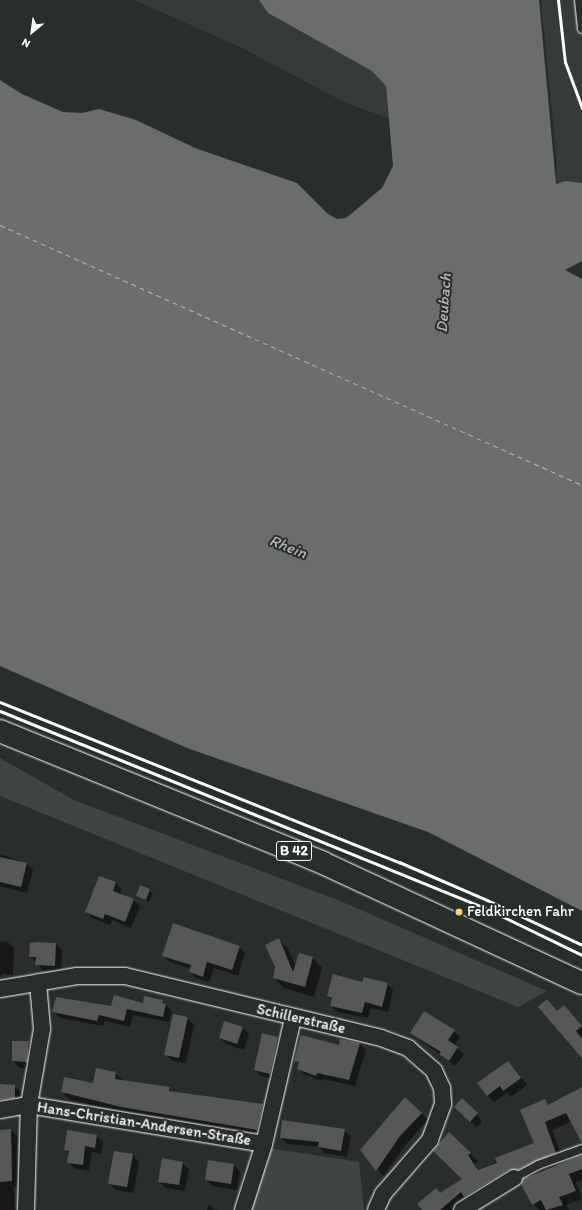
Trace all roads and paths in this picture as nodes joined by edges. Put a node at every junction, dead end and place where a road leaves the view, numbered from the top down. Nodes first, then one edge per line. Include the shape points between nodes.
1 (579, 0) edge
2 (582, 29) edge
3 (0, 731) edge
4 (38, 982) junction
5 (582, 983) edge
6 (0, 989) edge
7 (293, 1018) junction
8 (29, 1106) junction
9 (0, 1110) edge
10 (264, 1144) junction
11 (582, 1149) edge
12 (514, 1178) joint
13 (26, 1210) edge
14 (243, 1210) edge
15 (376, 1210) edge
16 (462, 1210) edge

1 - 2 lane
3 - 5 main road, B 42 via 323,863
4 - 6 street, Schillerstraße
4 - 7 street, Schillerstraße via 76,976 125,976
4 - 8 street via 42,1029
7 - 10 street
7 - 15 street, Schillerstraße via 381,1038 408,1048 434,1071 442,1088 443,1104 430,1140 383,1194
8 - 9 street, Hans-Christian-Andersen-Straße
8 - 10 street, Hans-Christian-Andersen-Straße
8 - 13 street
10 - 14 street
11 - 12 lane via 538,1165
12 - 16 street

